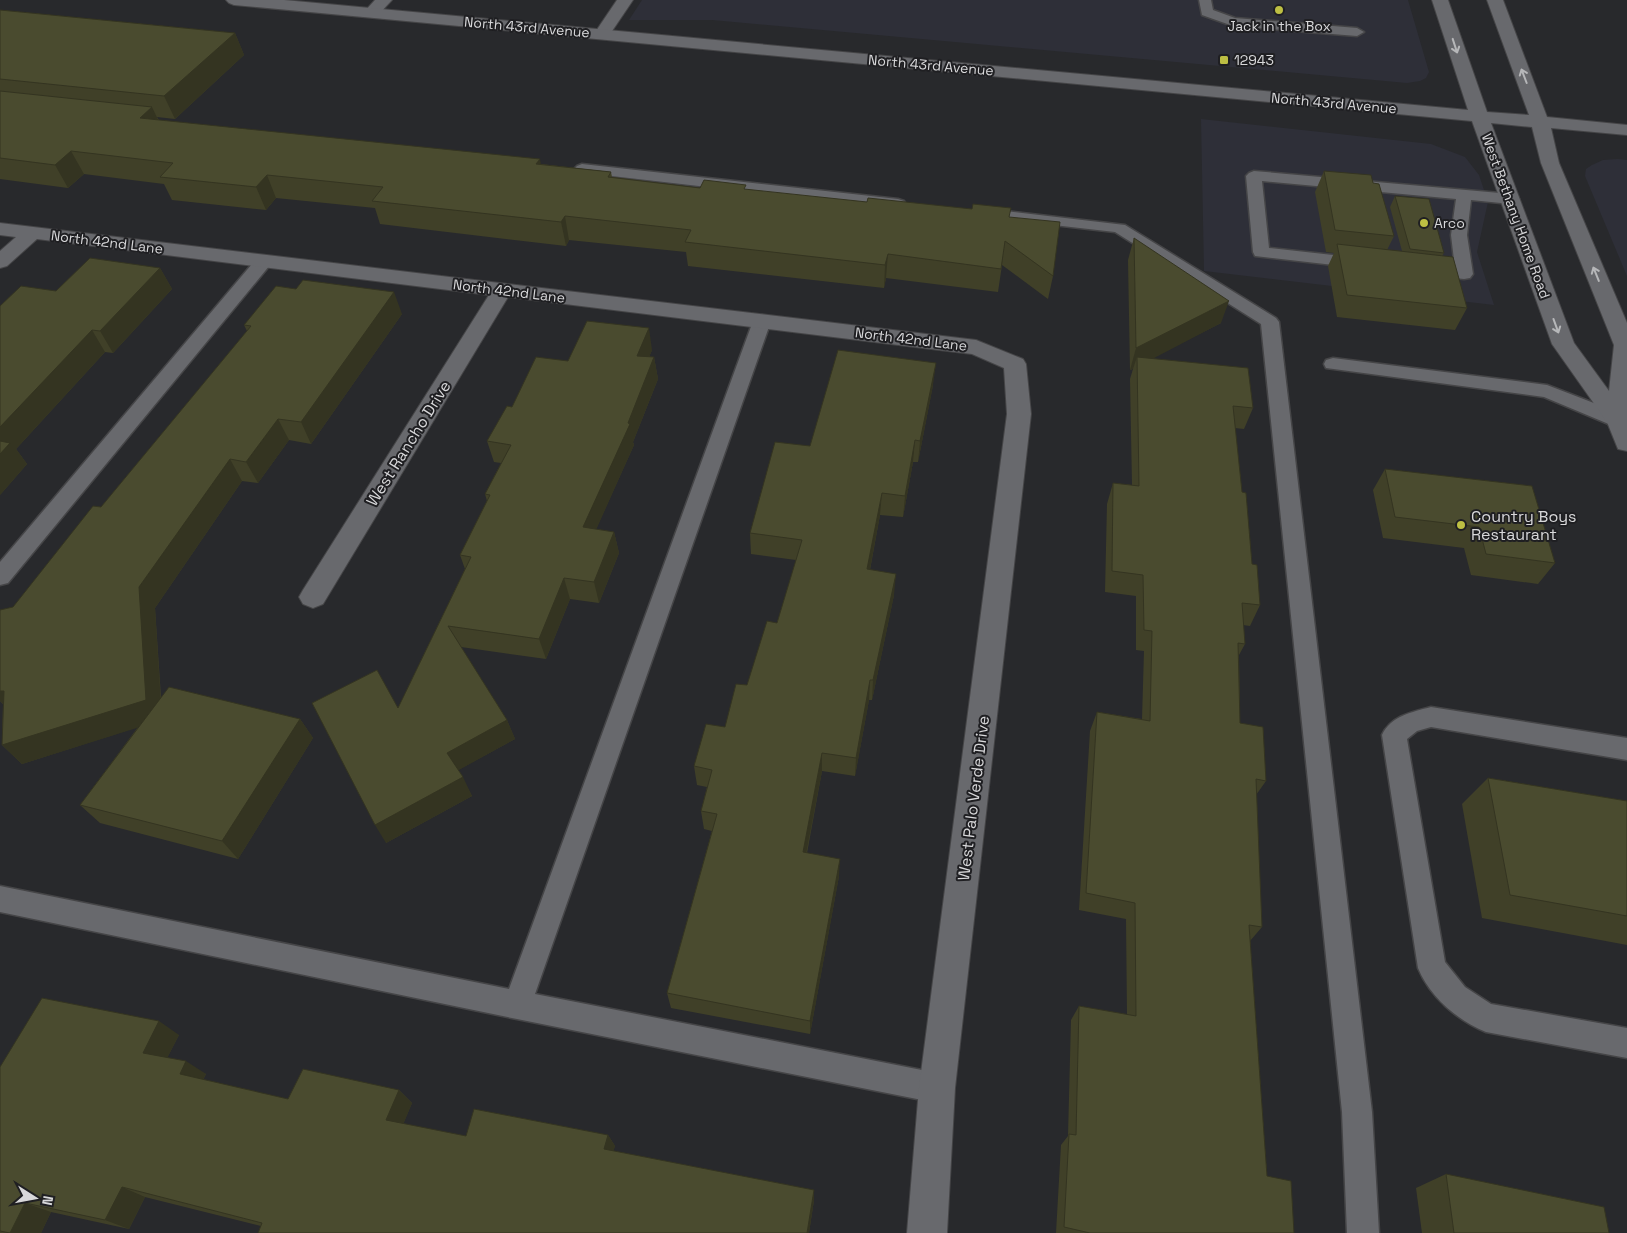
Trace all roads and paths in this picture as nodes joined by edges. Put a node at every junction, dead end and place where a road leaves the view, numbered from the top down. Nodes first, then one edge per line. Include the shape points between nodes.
1 (234, 0) edge
2 (384, 0) edge
3 (625, 0) edge
4 (1205, 0) edge
5 (1440, 0) edge
6 (1495, 0) edge
7 (372, 12) junction
8 (1357, 32) dead end
9 (602, 34) junction
10 (1479, 116) junction
11 (1540, 122) junction
12 (1627, 130) edge
13 (564, 168) edge
14 (1375, 188) junction
15 (1464, 195) junction
16 (1510, 199) junction
17 (921, 206) edge
18 (1380, 206) edge
19 (961, 210) edge
20 (0, 229) edge
21 (32, 233) junction
22 (264, 261) junction
23 (0, 262) edge
24 (1377, 264) edge
25 (1406, 268) edge
26 (502, 290) junction
27 (762, 321) junction
28 (1014, 364) joint
29 (1333, 364) dead end
30 (1618, 420) junction
31 (1627, 443) edge
32 (0, 577) edge
33 (313, 597) dead end
34 (1627, 749) edge
35 (0, 898) edge
36 (517, 1005) junction
37 (1627, 1043) edge
38 (937, 1088) junction
39 (927, 1233) edge
40 (1363, 1233) edge

1 - 7 main road, North 43rd Avenue
2 - 7 main road
3 - 9 main road
4 - 8 lane via 1207,12 1233,22
5 -> 10 main road, West Bethany Home Road
11 -> 6 main road, West Bethany Home Road
7 - 9 main road, North 43rd Avenue
9 - 10 main road, North 43rd Avenue
10 - 11 main road, North 43rd Avenue
10 - 16 main road, West Bethany Home Road
11 - 12 main road, North 43rd Avenue
30 -> 11 main road, West Bethany Home Road via 1625,345 1550,163
13 - 17 lane
14 - 15 lane
14 - 18 lane
14 - 24 lane via 1254,176 1261,252
15 - 16 lane
15 - 25 lane via 1459,235 1464,274
16 -> 30 main road, West Bethany Home Road via 1563,344
19 - 40 lane via 1119,228 1270,322 1357,1112
20 - 21 main road, North 42nd Lane
21 - 22 main road, North 42nd Lane
21 - 23 main road
22 - 26 main road, North 42nd Lane
22 - 32 lane
26 - 27 main road, North 42nd Lane
26 - 33 main road, West Rancho Drive
27 - 28 main road, North 42nd Lane via 976,347
27 - 36 lane
28 - 38 main road, West Palo Verde Drive via 1019,414
29 - 30 lane via 1548,391
30 - 31 main road, West Bethany Home Road
34 - 37 lane via 1431,717 1410,723 1394,735 1432,968 1454,997 1486,1018
35 - 36 lane
36 - 38 lane
38 - 39 main road, West Palo Verde Drive

